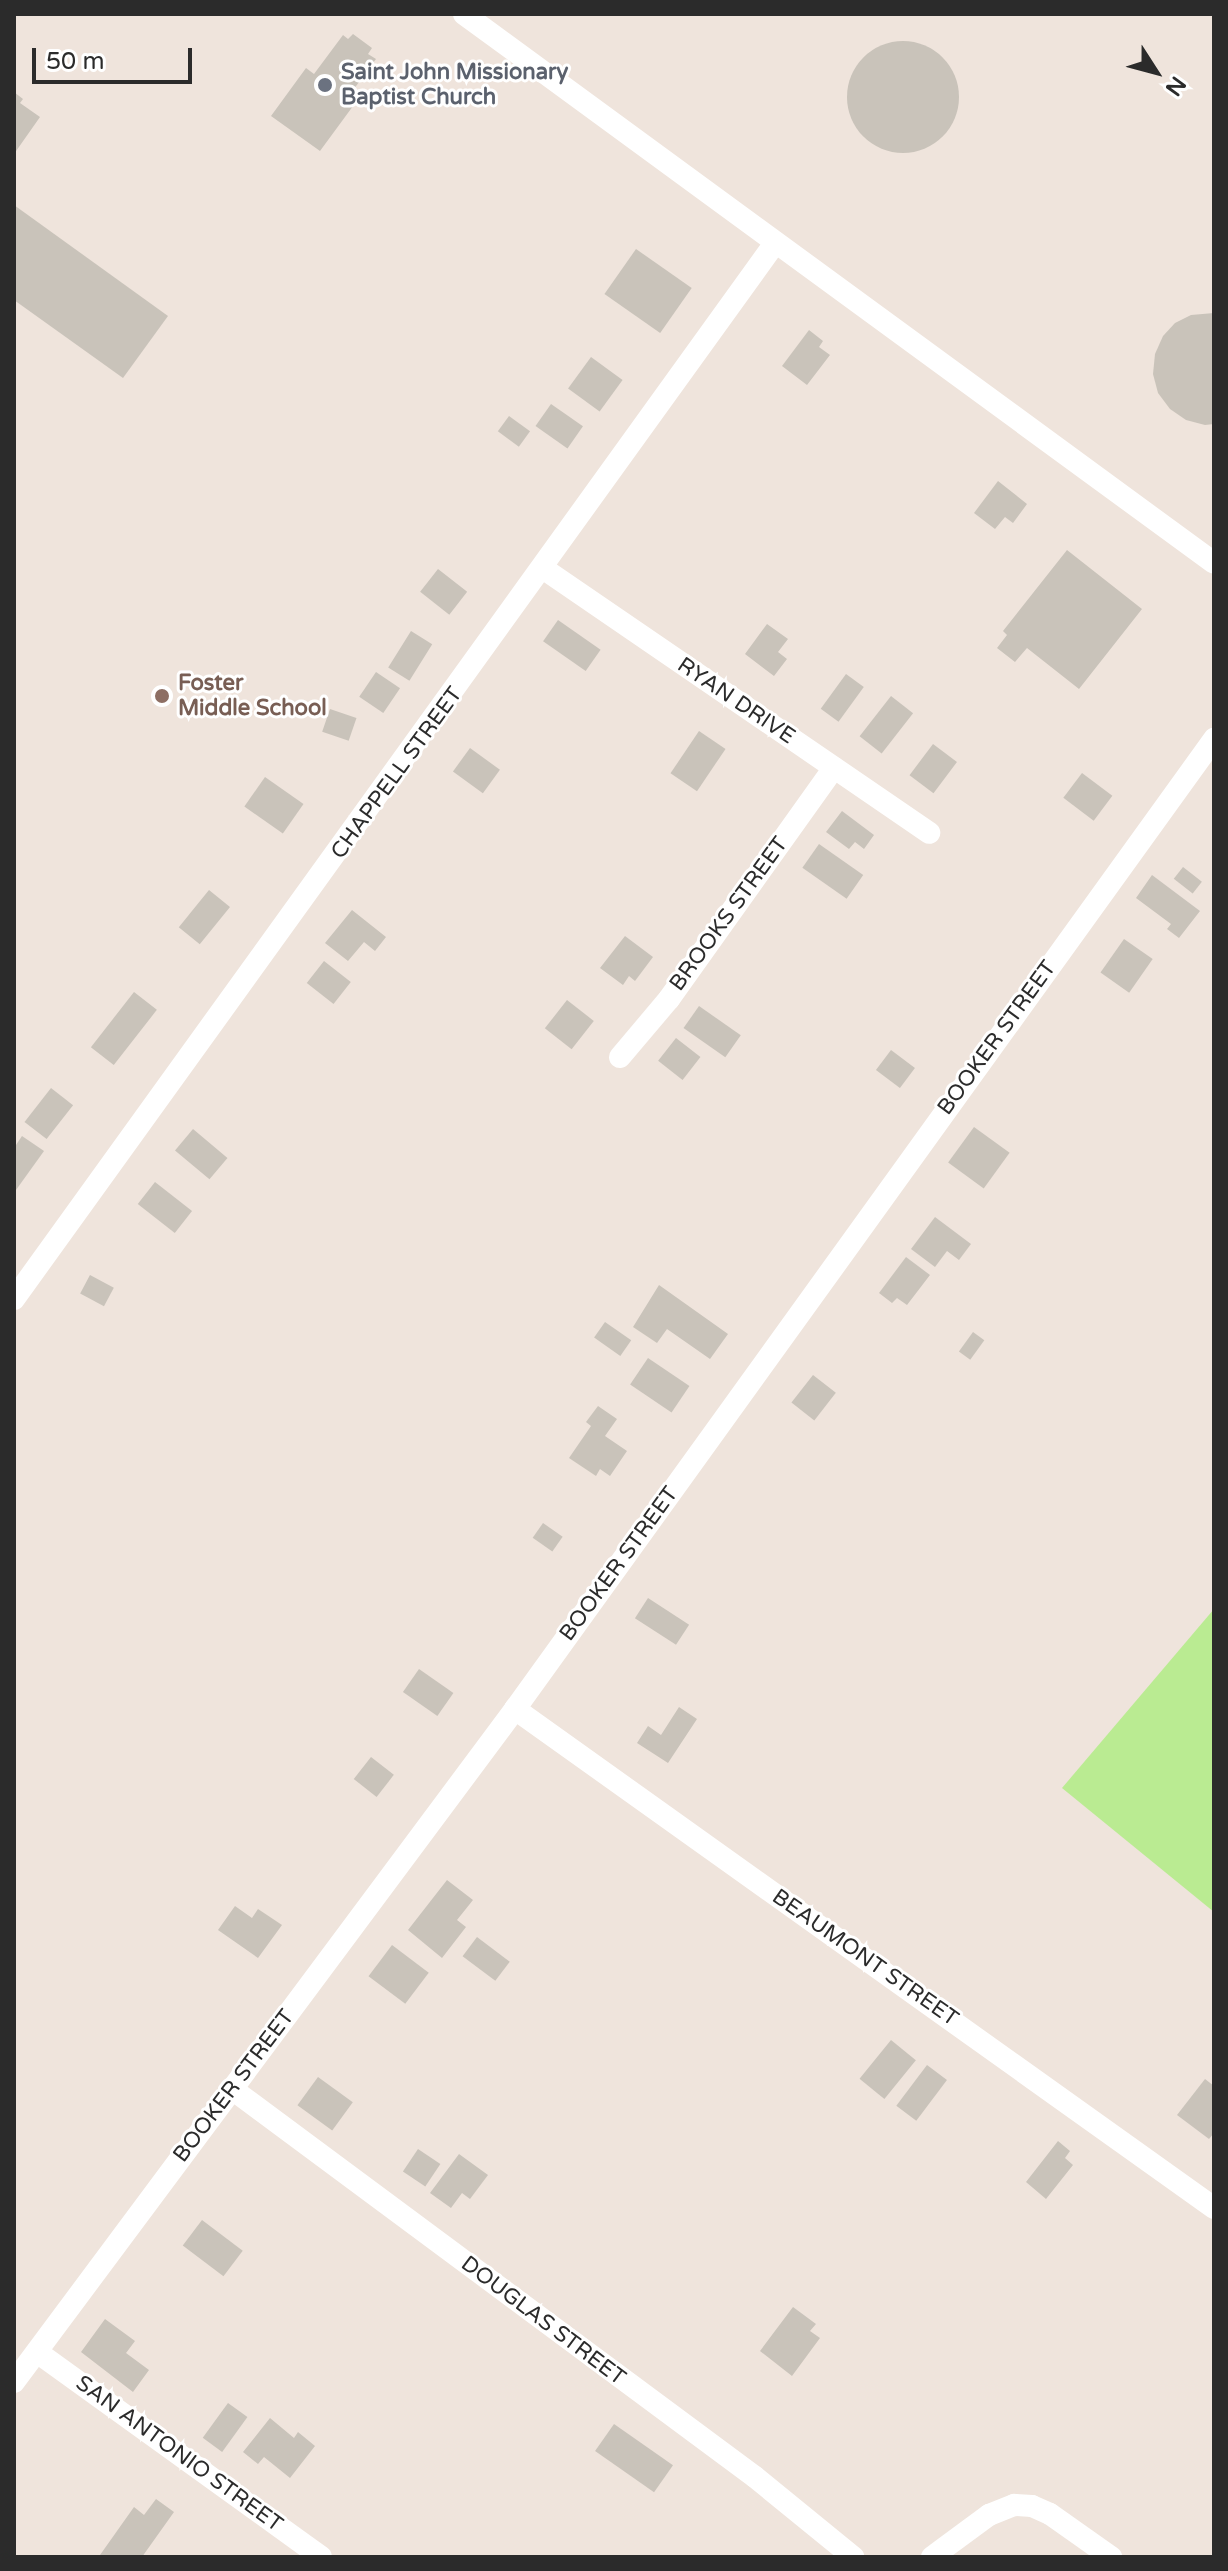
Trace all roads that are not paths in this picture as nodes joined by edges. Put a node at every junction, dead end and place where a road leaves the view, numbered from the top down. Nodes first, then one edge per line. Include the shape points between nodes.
1 (464, 14) edge
2 (775, 243) junction
3 (1214, 563) edge
4 (544, 569) junction
5 (1214, 739) edge
6 (834, 768) junction
7 (929, 833) dead end
8 (620, 1057) dead end
9 (14, 1299) edge
10 (515, 1709) junction
11 (232, 2089) junction
12 (1214, 2208) edge
13 (37, 2352) junction
14 (14, 2382) edge
15 (321, 2557) edge
16 (853, 2557) edge
17 (932, 2557) edge
18 (1111, 2557) edge

1 - 2 street
2 - 3 street
2 - 4 street, CHAPPELL STREET
4 - 6 street, RYAN DRIVE
4 - 9 street, CHAPPELL STREET
5 - 10 street, BOOKER STREET
6 - 7 street, RYAN DRIVE
6 - 8 street, BROOKS STREET via 669,999
10 - 11 street, BOOKER STREET
10 - 12 street, BEAUMONT STREET
11 - 13 street, BOOKER STREET
11 - 16 street, DOUGLAS STREET via 755,2477
13 - 14 street, BOOKER STREET
13 - 15 street, SAN ANTONIO STREET
17 - 18 street via 989,2515 1014,2505 1050,2514

